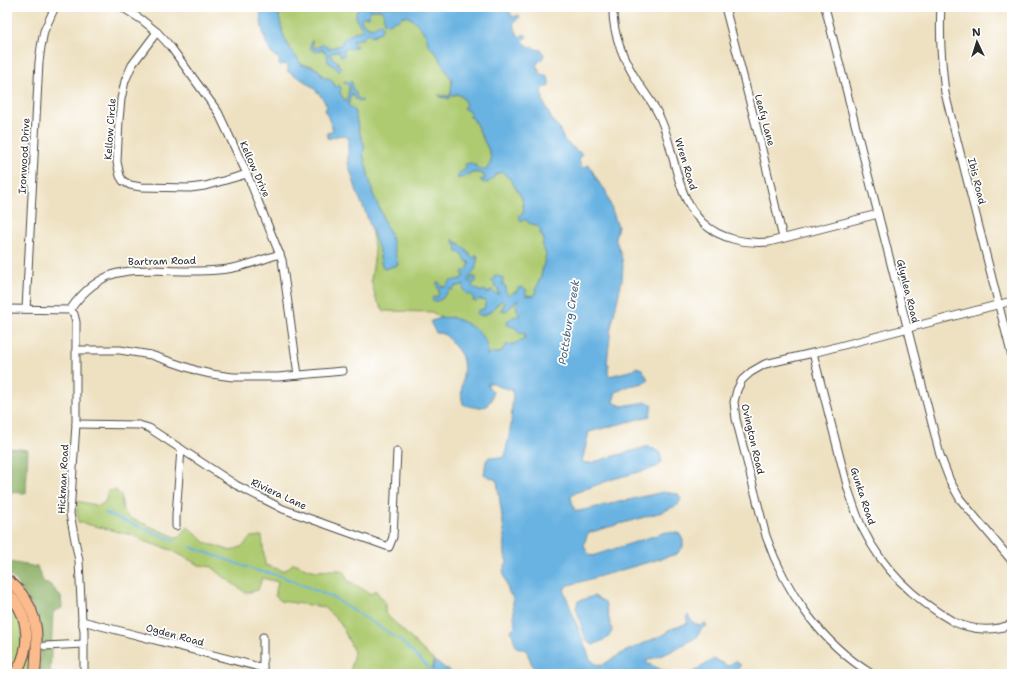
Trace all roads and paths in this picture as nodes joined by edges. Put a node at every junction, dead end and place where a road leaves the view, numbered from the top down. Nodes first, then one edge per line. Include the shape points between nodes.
1 (55, 7) edge
2 (122, 7) edge
3 (613, 7) edge
4 (725, 7) edge
5 (825, 7) edge
6 (941, 7) edge
7 (157, 32) junction
8 (247, 174) junction
9 (878, 214) junction
10 (783, 238) junction
11 (280, 254) junction
12 (1012, 301) edge
13 (999, 304) junction
14 (7, 309) edge
15 (26, 309) junction
16 (70, 310) junction
17 (908, 328) junction
18 (76, 350) junction
19 (813, 353) junction
20 (1012, 356) edge
21 (343, 371) dead end
22 (298, 375) junction
23 (76, 424) junction
24 (181, 449) junction
25 (397, 451) dead end
26 (176, 526) dead end
27 (1012, 561) edge
28 (7, 580) edge
29 (7, 593) edge
30 (82, 621) junction
31 (1012, 624) edge
32 (263, 637) dead end
33 (84, 644) junction
34 (44, 646) dead end
35 (263, 671) edge
36 (14, 674) edge
37 (35, 674) edge
38 (84, 674) edge
39 (872, 674) edge

1 - 15 street, Ironwood Drive via 44,31 39,62
2 - 7 street, Kellow Drive
3 - 10 street, Wren Road via 614,25 620,47 631,72 661,118 680,186 694,213 704,224 734,240 769,242
4 - 10 street, Leafy Lane
5 - 9 street, Glynlea Road
6 - 13 street, Ibis Road via 945,93
7 - 8 street, Kellow Drive via 218,112
7 - 8 street, Kellow Circle via 132,65 125,81 118,127 117,162 123,181 141,187 190,188
8 - 11 street, Kellow Drive
9 - 10 street, Wren Road
9 - 17 street, Glynlea Road
11 - 16 street, Bartram Road via 219,270 122,272 108,276 86,291
11 - 22 street, Kellow Drive
12 - 13 street, Ovington Road
13 - 17 street, Ovington Road
13 - 20 street, Ibis Road
14 - 15 street
15 - 16 street
16 - 18 street, Hickman Road via 76,322
17 - 19 street, Ovington Road
17 - 27 street, Glynlea Road via 940,455 950,480 966,507
18 - 22 street via 143,353 198,371 233,378
18 - 23 street, Hickman Road
19 - 31 street, Gunka Road via 855,511 889,571 911,592 954,622 980,629
19 - 39 street, Ovington Road via 764,364 751,372 742,380 737,390 734,402 736,419 766,536 781,572 802,607 820,630 839,649
21 - 22 street
23 - 24 street, Riviera Lane via 139,425 149,428
23 - 30 street, Hickman Road via 70,514 79,561
24 - 25 street, Riviera Lane via 236,485 283,509 389,547 393,537
24 - 26 street
28 - 37 highway via 26,599 34,617 37,637
29 - 36 highway via 16,603 26,625 24,655
30 - 33 street, Hickman Road
30 - 35 street, Ogden Road
32 - 35 street
33 - 34 street
33 - 38 street, Hickman Road

